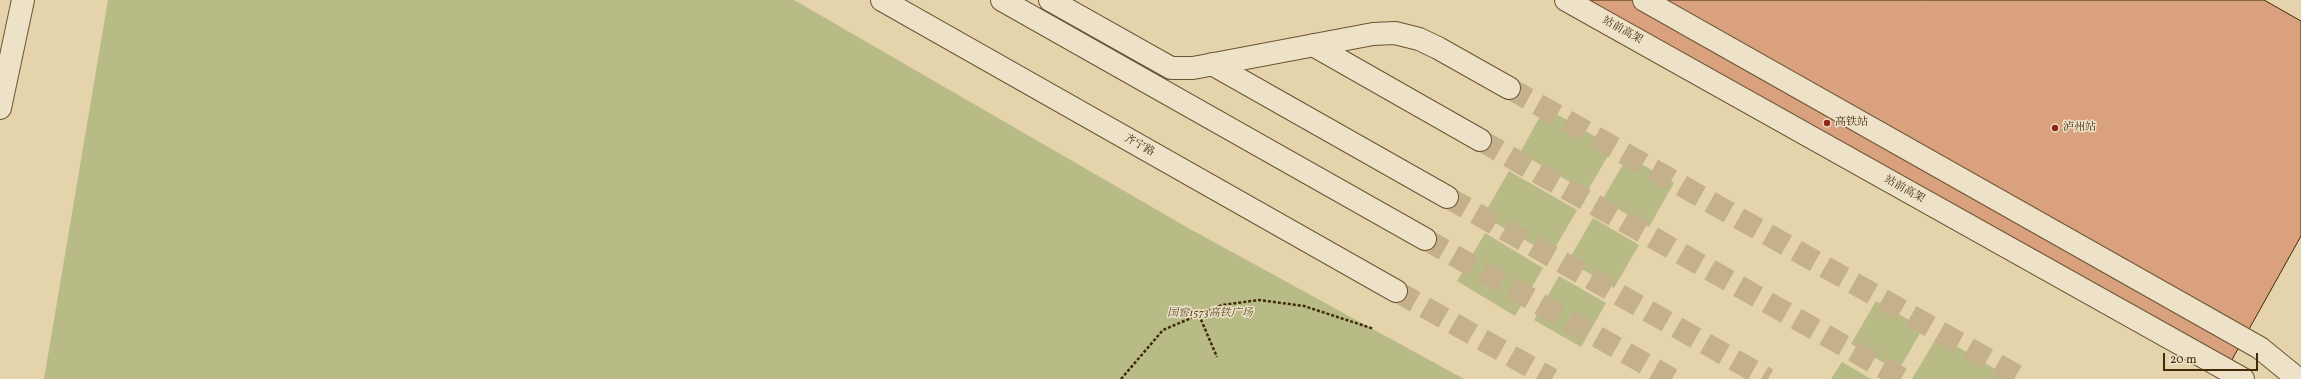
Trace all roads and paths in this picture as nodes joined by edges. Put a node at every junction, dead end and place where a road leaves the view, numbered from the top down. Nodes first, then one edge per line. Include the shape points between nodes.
1 (23, 0) edge
2 (882, 0) edge
3 (1002, 0) edge
4 (1050, 0) edge
5 (1566, 0) edge
6 (1644, 0) edge
7 (1313, 45) junction
8 (1212, 64) junction
9 (1509, 88) tunnel mouth
10 (0, 108) edge
11 (1480, 140) tunnel mouth
12 (1447, 197) tunnel mouth
13 (1424, 239) tunnel mouth
14 (1396, 291) tunnel mouth
15 (1199, 315) junction
16 (1374, 329) dead end
17 (1217, 357) dead end
18 (1121, 379) edge
19 (2243, 379) edge
20 (2298, 379) edge

1 - 10 street
2 - 14 street, 齐宁路
3 - 13 street
4 - 8 street via 1171,68 1193,68
5 - 19 street, 站前高架
6 - 20 street via 2260,348
7 - 8 street
7 - 9 street via 1373,34 1395,33 1419,39 1438,48
7 - 11 street
8 - 12 street
15 - 16 path via 1222,305 1259,300 1304,306
15 - 17 path
15 - 18 path via 1163,330

